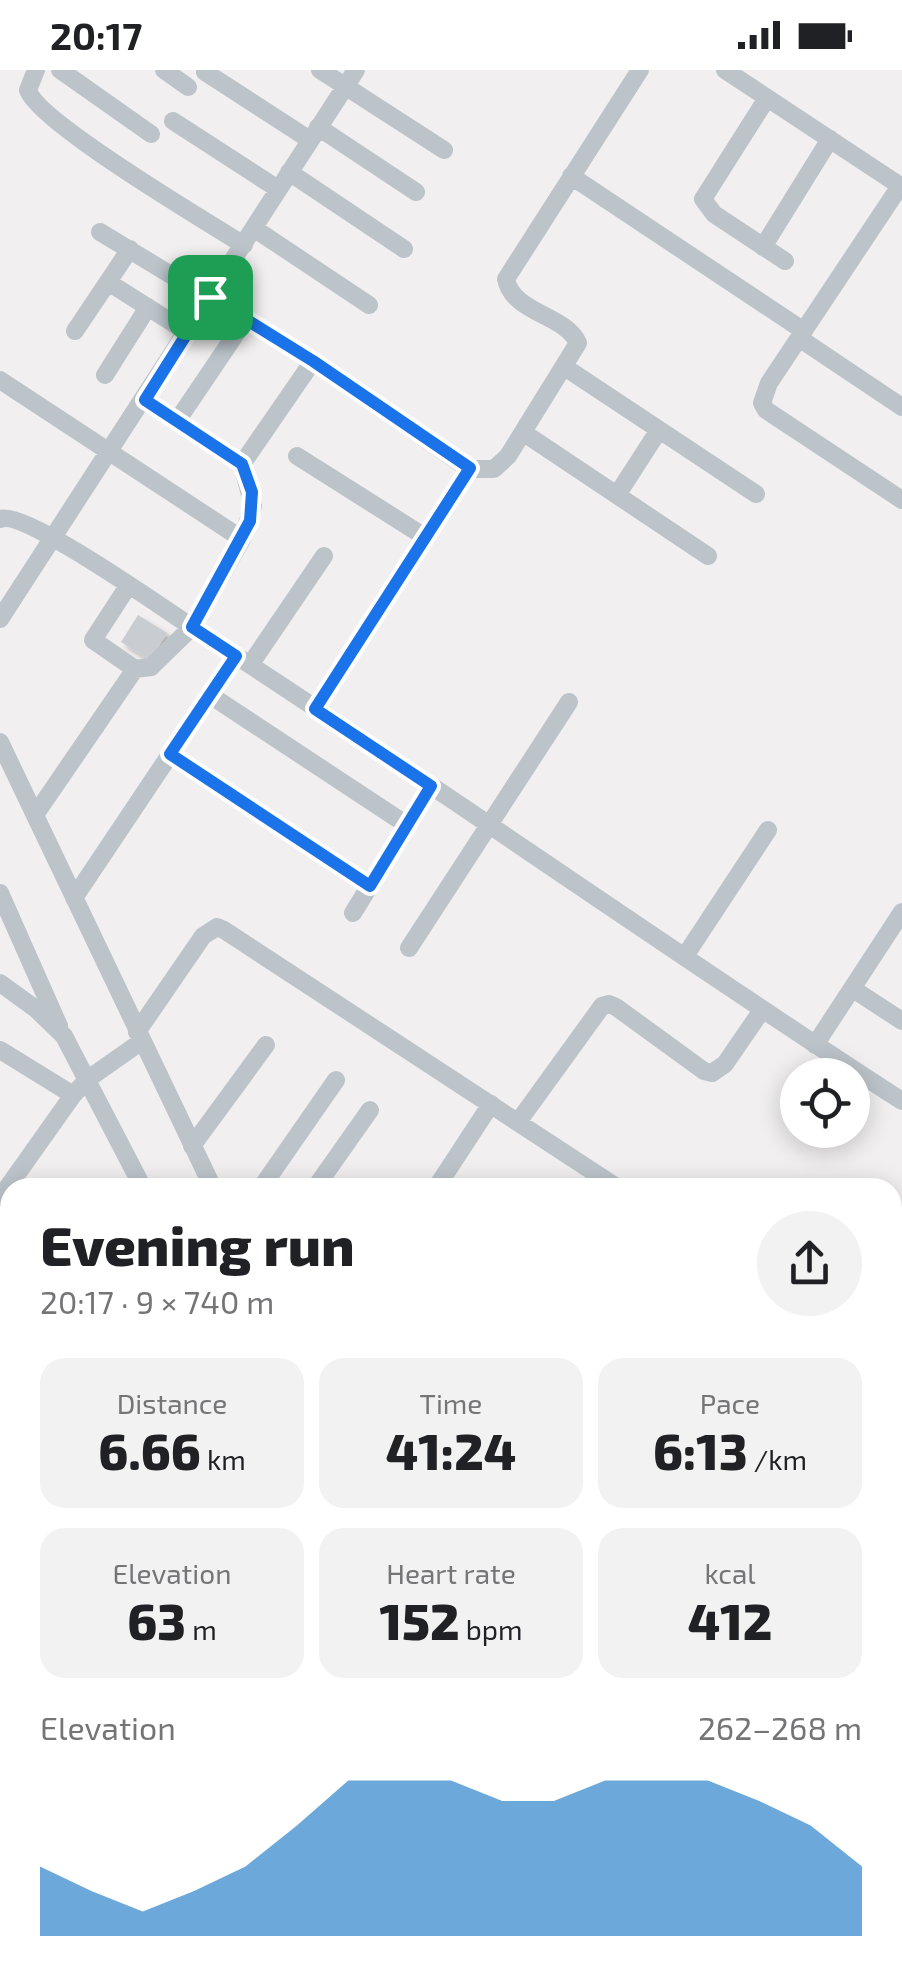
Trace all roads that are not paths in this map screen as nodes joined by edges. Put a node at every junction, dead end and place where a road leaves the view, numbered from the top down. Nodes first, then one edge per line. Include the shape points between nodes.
1 (36, 70) edge
2 (60, 70) edge
3 (164, 70) edge
4 (320, 70) edge
5 (640, 70) edge
6 (726, 70) edge
7 (205, 72) dead end
8 (351, 78) edge
9 (188, 87) dead end
10 (767, 98) junction
11 (173, 121) dead end
12 (314, 133) junction
13 (151, 134) dead end
14 (830, 139) junction
15 (444, 150) dead end
16 (289, 172) junction
17 (571, 176) junction
18 (901, 187) edge
19 (278, 189) junction
20 (416, 192) dead end
21 (255, 228) junction
22 (100, 232) dead end
23 (244, 245) junction
24 (764, 247) junction
25 (130, 249) junction
26 (404, 249) dead end
27 (785, 262) dead end
28 (108, 282) junction
29 (210, 297) junction
30 (369, 304) dead end
31 (148, 307) junction
32 (246, 319) junction
33 (75, 331) dead end
34 (187, 332) junction
35 (802, 334) junction
36 (313, 361) junction
37 (566, 368) junction
38 (105, 375) dead end
39 (0, 380) edge
40 (145, 400) junction
41 (902, 407) edge
42 (177, 421) junction
43 (659, 430) junction
44 (524, 432) junction
45 (110, 452) junction
46 (298, 456) dead end
47 (242, 464) junction
48 (470, 468) junction
49 (756, 494) dead end
50 (618, 495) junction
51 (902, 500) edge
52 (0, 519) edge
53 (425, 537) junction
54 (54, 538) junction
55 (242, 538) junction
56 (324, 556) dead end
57 (708, 556) dead end
58 (128, 586) junction
59 (0, 619) edge
60 (192, 627) junction
61 (243, 660) junction
62 (135, 668) junction
63 (210, 695) junction
64 (569, 702) dead end
65 (315, 709) junction
66 (0, 742) edge
67 (170, 754) junction
68 (431, 786) junction
69 (35, 815) junction
70 (487, 824) junction
71 (407, 825) junction
72 (768, 830) dead end
73 (370, 886) junction
74 (0, 893) edge
75 (74, 898) junction
76 (353, 912) dead end
77 (902, 912) edge
78 (894, 941) edge
79 (410, 948) dead end
80 (685, 956) junction
81 (0, 983) edge
82 (853, 988) junction
83 (762, 1010) junction
84 (902, 1021) edge
85 (64, 1036) junction
86 (140, 1036) junction
87 (815, 1045) junction
88 (266, 1046) dead end
89 (0, 1050) edge
90 (88, 1079) junction
91 (336, 1080) dead end
92 (73, 1095) junction
93 (902, 1101) edge
94 (491, 1104) junction
95 (370, 1110) dead end
96 (518, 1122) junction
97 (192, 1146) junction
98 (14, 1178) edge
99 (132, 1178) edge
100 (208, 1178) edge
101 (267, 1178) edge
102 (322, 1178) edge
103 (443, 1178) edge
104 (603, 1178) edge

1 - 23 street via 28,90 40,110
2 - 13 street
3 - 9 street
4 - 8 street
5 - 17 street
6 - 10 street
7 - 12 street
8 - 12 street
8 - 15 street
10 - 14 street
10 - 24 street via 703,199
11 - 19 street
12 - 16 street
12 - 20 street
14 - 18 street
14 - 24 street
16 - 19 street
16 - 26 street
17 - 35 street
17 - 37 street via 506,280 515,297 576,338
18 - 35 street
19 - 21 street
21 - 23 street
21 - 30 street
22 - 25 street
23 - 29 street
24 - 27 street
25 - 28 street
25 - 29 street
28 - 31 street
28 - 33 street
29 - 32 street
29 - 34 street
31 - 34 street
31 - 38 street
32 - 36 street
32 - 42 street
34 - 40 street
35 - 41 street
35 - 51 street via 764,393 766,410
36 - 47 street
36 - 48 street
37 - 43 street
37 - 44 street
39 - 45 street
40 - 42 street
40 - 45 street
42 - 47 street
43 - 49 street
43 - 50 street
44 - 48 street via 501,465
44 - 50 street
45 - 54 street
45 - 55 street
46 - 53 street
47 - 55 street via 253,506
48 - 53 street
50 - 57 street
52 - 54 street via 8,516
53 - 65 street
54 - 58 street
54 - 59 street
55 - 60 street
56 - 61 street
58 - 60 street
58 - 62 street via 92,640
60 - 61 street
60 - 62 street via 150,667
61 - 63 street
61 - 65 street
62 - 69 street
63 - 67 street
63 - 71 street
64 - 70 street
65 - 68 street
66 - 69 street
67 - 73 street
67 - 75 street
68 - 70 street
68 - 71 street
69 - 75 street
70 - 79 street
70 - 80 street
71 - 73 street
72 - 80 street
73 - 76 street
74 - 85 street
75 - 86 street
77 - 78 street
78 - 82 street
80 - 83 street
81 - 85 street
82 - 84 street
82 - 87 street
83 - 87 street
83 - 96 street via 712,1073 616,1007 602,1006
85 - 90 street
86 - 90 street
86 - 94 street via 203,936 216,928
86 - 97 street
87 - 93 street
88 - 97 street
89 - 92 street
90 - 92 street
90 - 99 street
91 - 101 street
92 - 98 street
94 - 96 street
94 - 103 street
95 - 102 street
96 - 104 street
97 - 100 street

